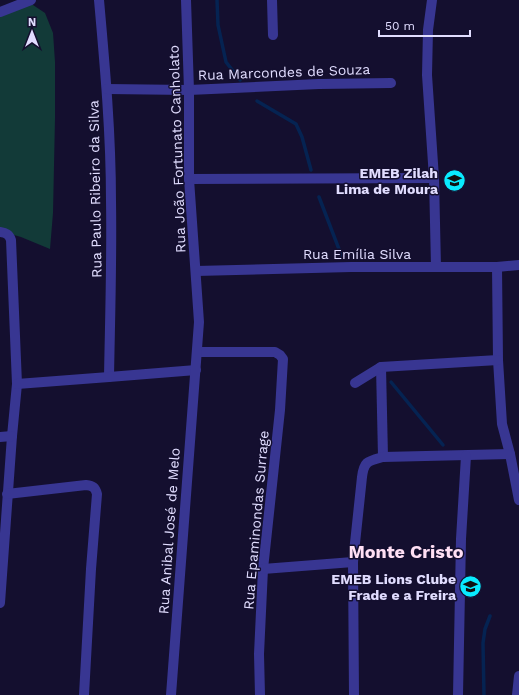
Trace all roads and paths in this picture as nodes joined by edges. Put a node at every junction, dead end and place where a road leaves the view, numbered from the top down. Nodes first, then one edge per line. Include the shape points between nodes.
1 (31, 0) edge
2 (99, 0) edge
3 (186, 0) edge
4 (272, 0) edge
5 (432, 0) edge
6 (0, 12) edge
7 (272, 35) dead end
8 (391, 83) dead end
9 (107, 90) junction
10 (189, 90) junction
11 (434, 178) junction
12 (189, 179) junction
13 (0, 232) edge
14 (519, 265) edge
15 (497, 267) junction
16 (436, 268) junction
17 (196, 271) junction
18 (197, 352) junction
19 (498, 360) junction
20 (381, 367) junction
21 (196, 370) junction
22 (109, 378) junction
23 (355, 383) dead end
24 (17, 384) junction
25 (12, 436) junction
26 (0, 437) edge
27 (510, 454) junction
28 (466, 456) junction
29 (383, 457) junction
30 (7, 494) junction
31 (519, 500) edge
32 (353, 562) junction
33 (263, 569) junction
34 (0, 603) edge
35 (519, 676) edge
36 (84, 695) edge
37 (171, 695) edge
38 (260, 695) edge
39 (354, 695) edge
40 (458, 695) edge
41 (517, 695) edge

1 - 6 street
2 - 9 street, Rua Paulo Ribeiro da Silva
3 - 10 street, Rua João Fortunato Canholato
4 - 7 street
5 - 11 street via 427,75
8 - 10 street, Rua Marcondes de Souza
9 - 10 street, Rua Marcondes de Souza
9 - 22 street, Rua Paulo Ribeiro da Silva via 111,199
10 - 12 street, Rua João Fortunato Canholato
11 - 12 street
11 - 16 street
12 - 17 street, Rua João Fortunato Canholato
13 - 24 street via 9,236 11,240
14 - 15 street, Rua Emília Silva
15 - 16 street, Rua Emília Silva
15 - 19 street
16 - 17 street, Rua Emília Silva via 351,267
17 - 18 street, Rua João Fortunato Canholato via 199,322
18 - 21 street, Rua João Fortunato Canholato
18 - 33 street, Rua Epaminondas Surrage via 275,352 283,359
19 - 20 street
19 - 27 street via 502,424
20 - 23 street
20 - 29 street
21 - 22 street
21 - 37 street, Rua Anibal José de Melo
22 - 24 street
24 - 25 street
25 - 26 street
25 - 30 street
27 - 28 street
27 - 31 street
28 - 29 street
28 - 40 street via 461,539
29 - 32 street via 369,460 362,470
30 - 34 street
30 - 36 street via 86,485 95,488 97,494
32 - 33 street
32 - 39 street
33 - 38 street, Rua Epaminondas Surrage
35 - 41 street

